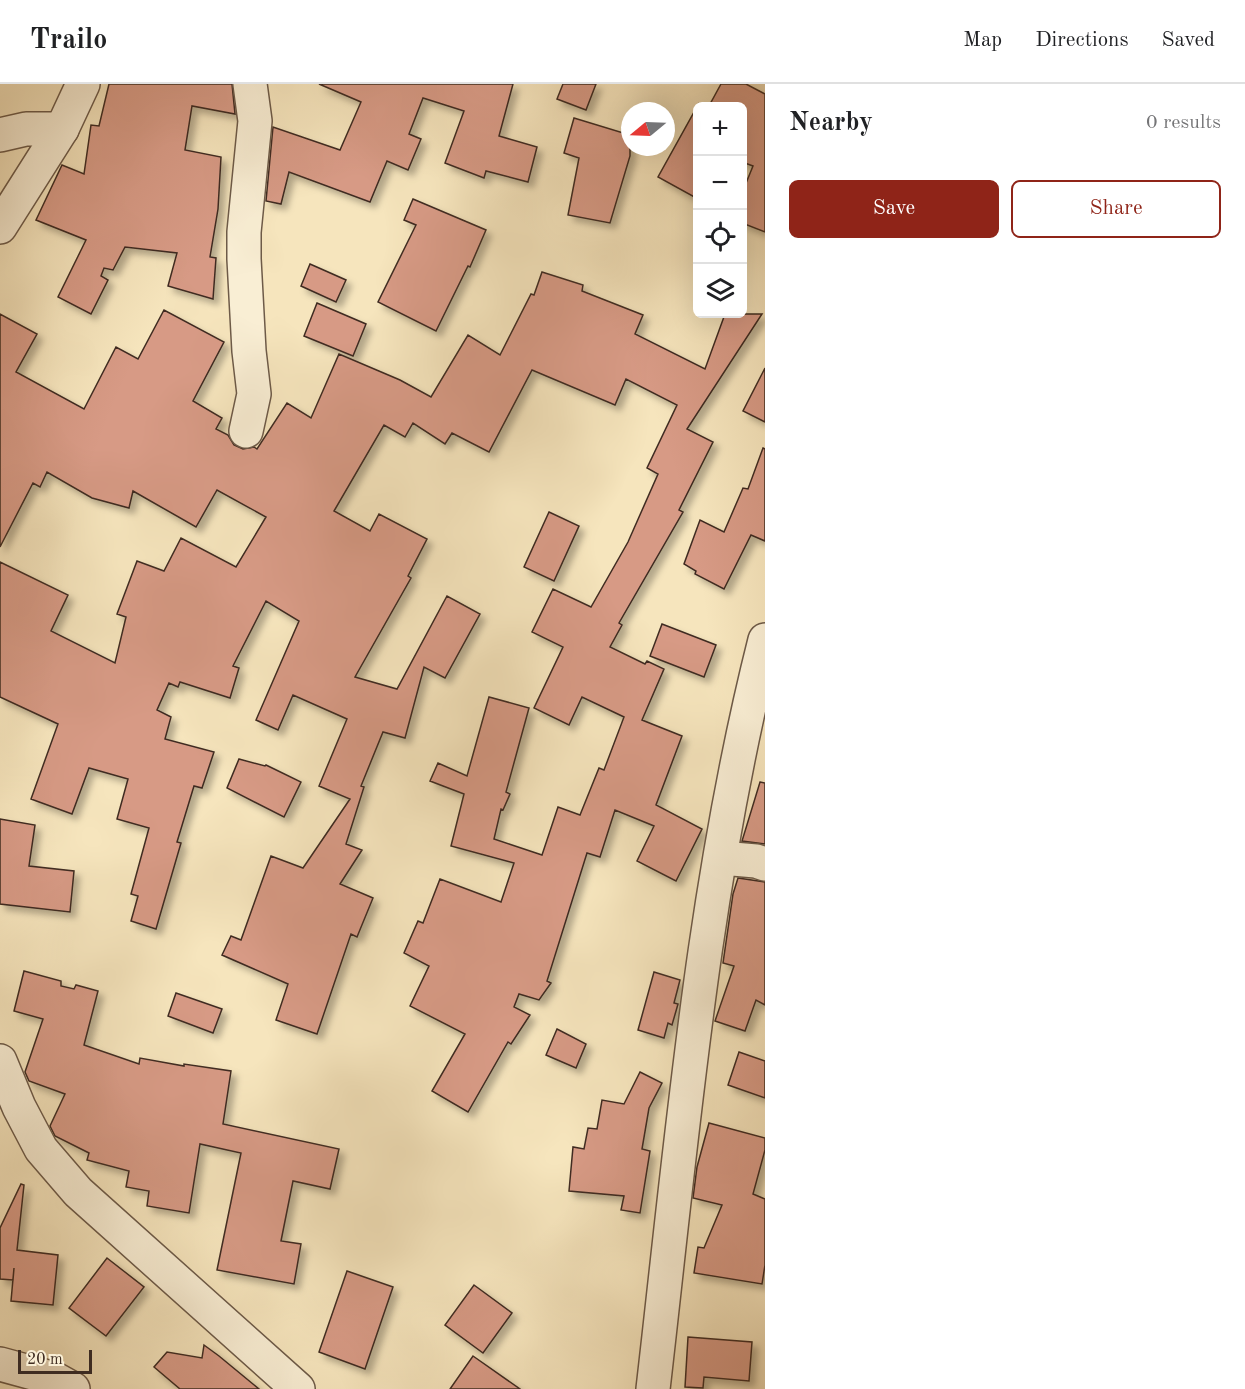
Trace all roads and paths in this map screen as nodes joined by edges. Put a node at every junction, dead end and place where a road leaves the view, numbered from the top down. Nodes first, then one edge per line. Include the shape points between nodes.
1 (83, 84) edge
2 (250, 84) edge
3 (62, 129) junction
4 (0, 135) edge
5 (0, 227) edge
6 (246, 432) dead end
7 (765, 640) edge
8 (721, 858) junction
9 (765, 864) edge
10 (0, 1061) edge
11 (0, 1364) edge
12 (73, 1389) edge
13 (298, 1389) edge
14 (653, 1389) edge

1 - 3 street
2 - 6 street via 255,121 244,259 254,394
3 - 4 street via 26,129
3 - 5 street
7 - 8 street via 746,716
8 - 9 street
8 - 14 street via 702,965
10 - 13 street via 41,1149 78,1192
11 - 12 street via 55,1379

